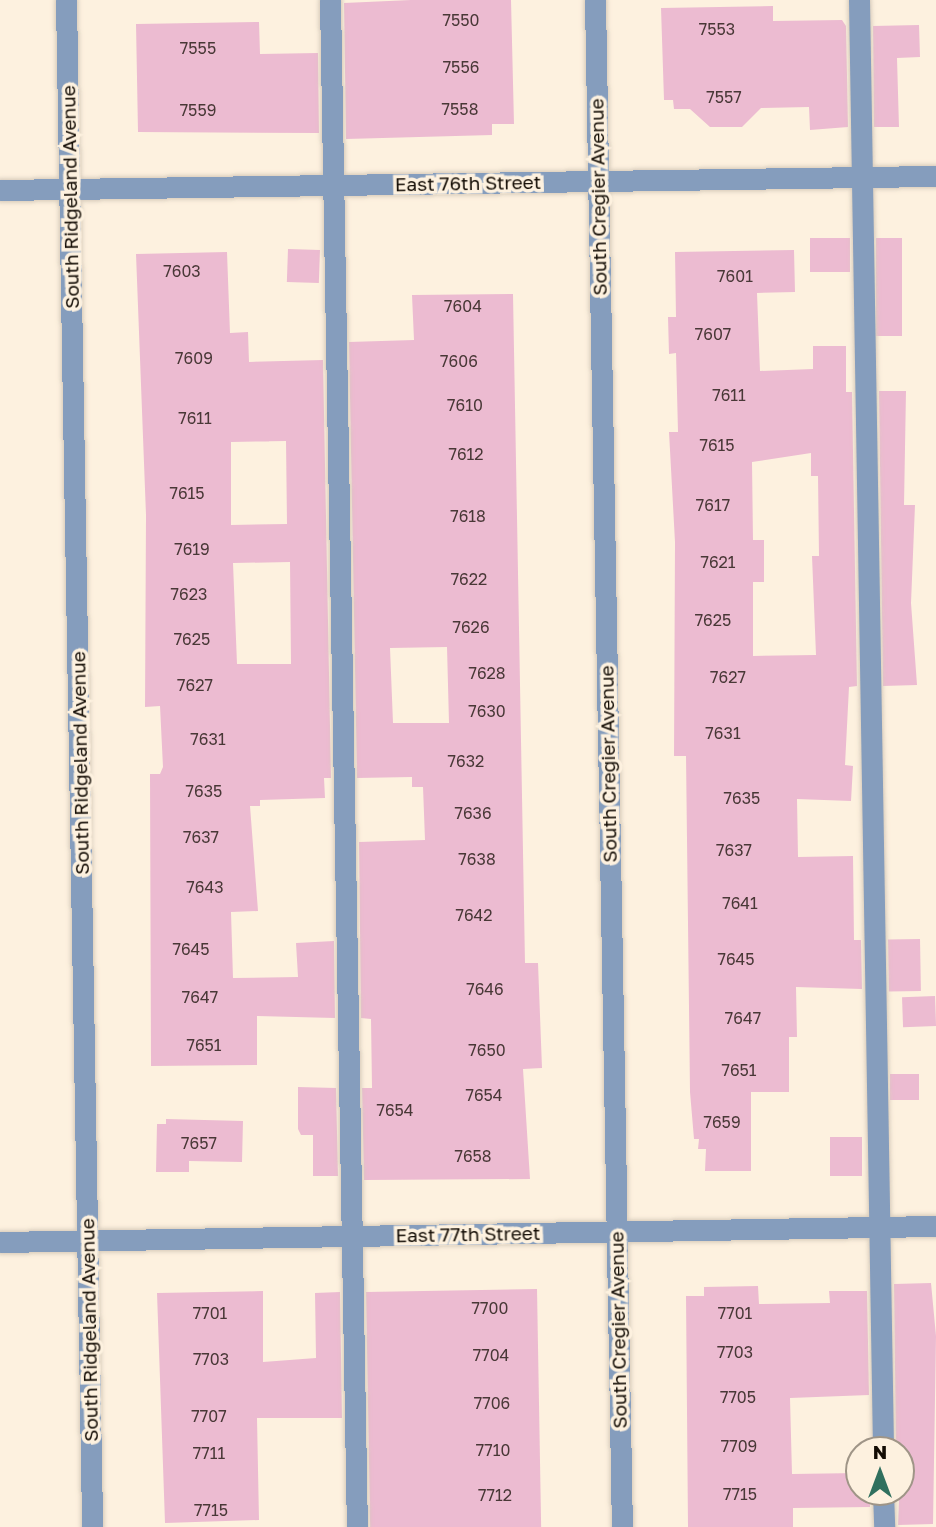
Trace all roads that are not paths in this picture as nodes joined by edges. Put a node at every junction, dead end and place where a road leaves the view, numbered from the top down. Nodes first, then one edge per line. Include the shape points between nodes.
1 (66, 0) edge
2 (330, 0) edge
3 (595, 0) edge
4 (859, 0) edge
5 (936, 176) edge
6 (862, 177) junction
7 (598, 181) junction
8 (333, 185) junction
9 (71, 189) junction
10 (0, 190) edge
11 (936, 1226) edge
12 (879, 1227) junction
13 (617, 1232) junction
14 (352, 1236) junction
15 (87, 1241) junction
16 (0, 1242) edge
17 (883, 1436) edge
18 (883, 1506) edge
19 (92, 1527) edge
20 (357, 1527) edge
21 (622, 1527) edge
22 (884, 1527) edge

1 - 9 street, South Ridgeland Avenue
2 - 8 street
3 - 7 street, South Cregier Avenue
4 - 6 street
5 - 6 street, East 76th Street
6 - 7 street, East 76th Street
6 - 12 street
7 - 8 street, East 76th Street
7 - 13 street, South Cregier Avenue
8 - 9 street, East 76th Street
8 - 14 street
9 - 10 street, East 76th Street
9 - 15 street, South Ridgeland Avenue
11 - 12 street, East 77th Street
12 - 13 street, East 77th Street
12 - 17 street
13 - 14 street, East 77th Street
13 - 21 street, South Cregier Avenue
14 - 15 street, East 77th Street
14 - 20 street
15 - 16 street, East 77th Street
15 - 19 street, South Ridgeland Avenue
18 - 22 street

